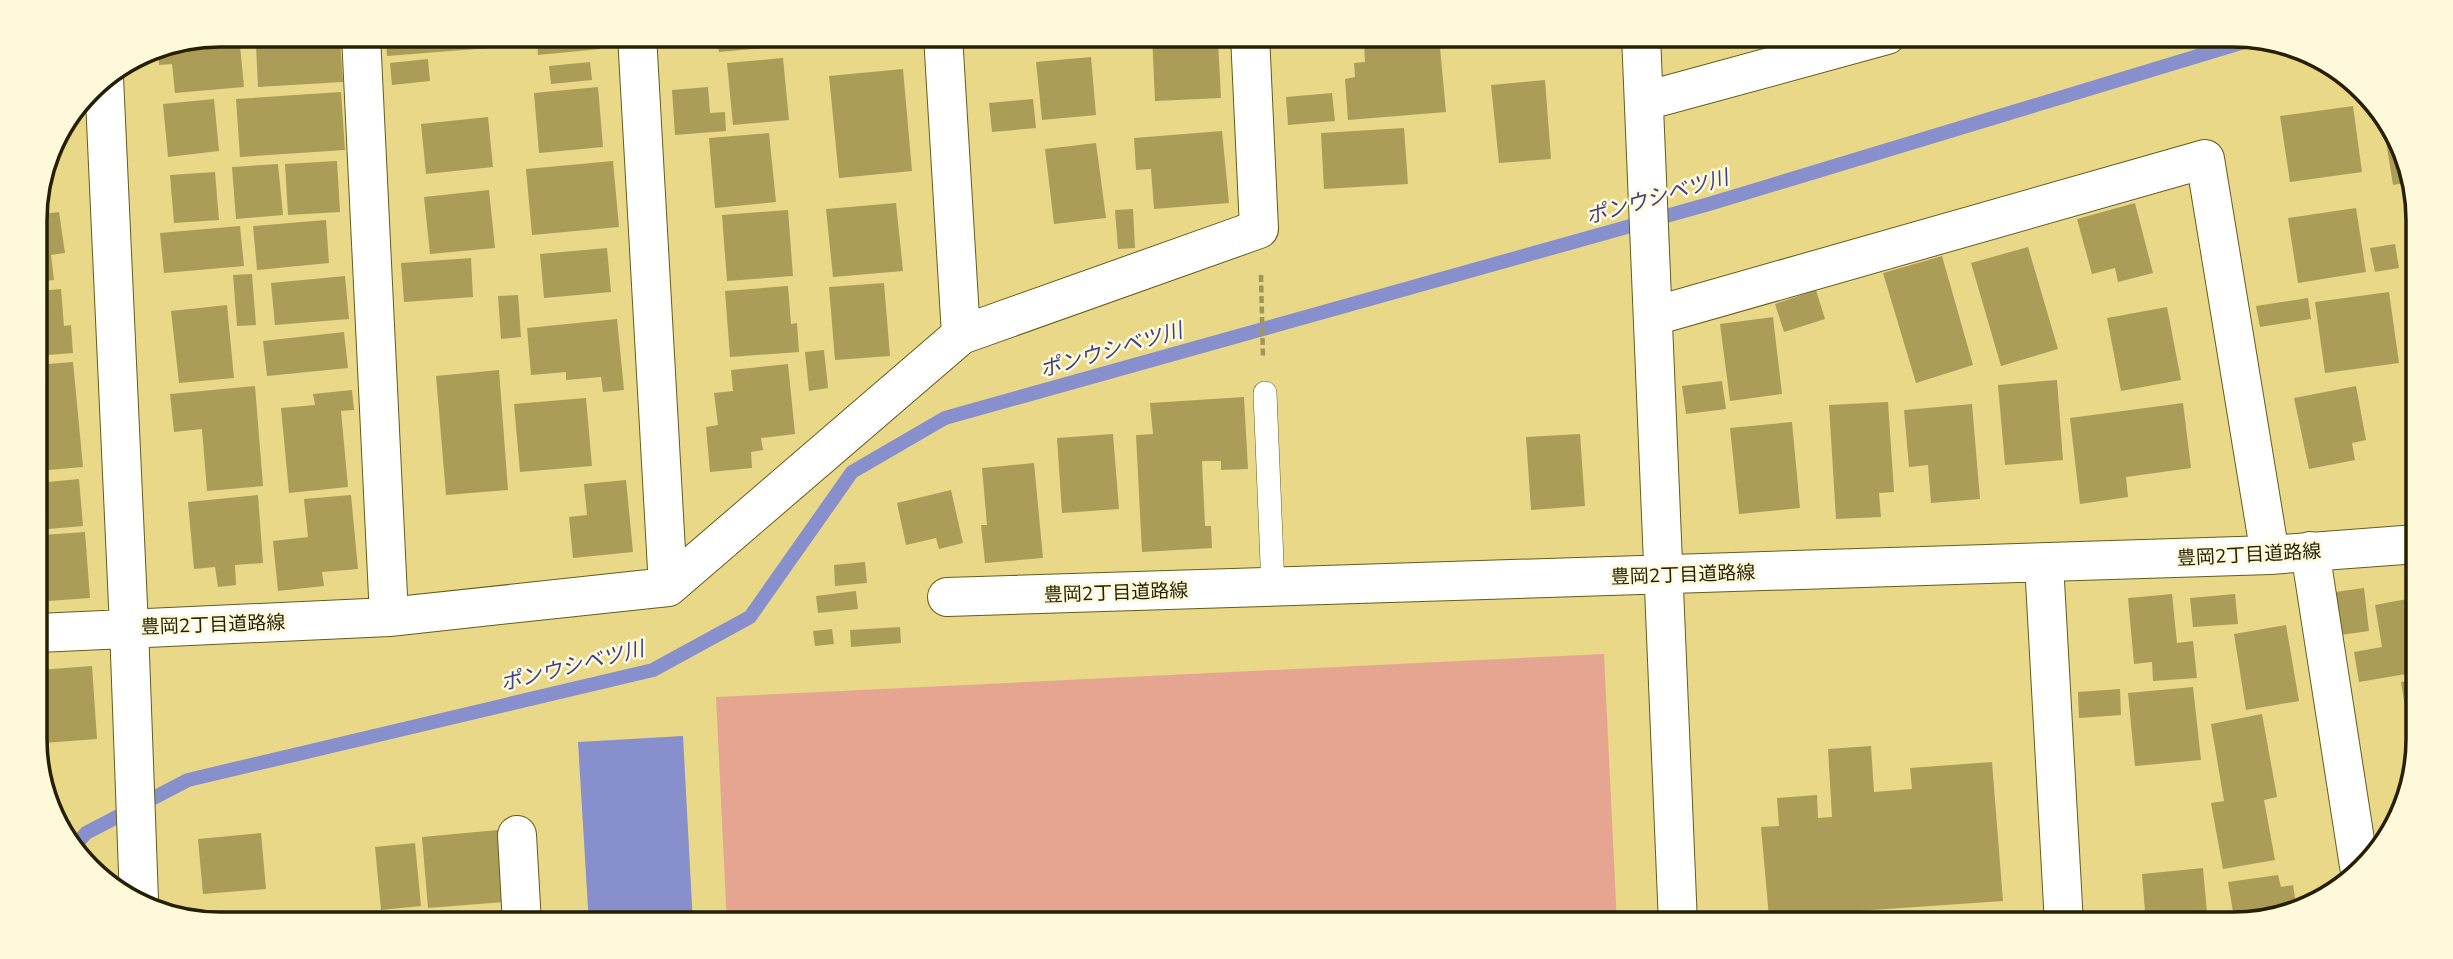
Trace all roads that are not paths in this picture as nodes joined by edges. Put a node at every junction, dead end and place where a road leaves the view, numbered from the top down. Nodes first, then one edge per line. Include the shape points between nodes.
1 (1251, 47) edge
2 (1642, 47) edge
3 (1842, 47) edge
4 (362, 48) edge
5 (638, 48) edge
6 (944, 48) edge
7 (105, 91) edge
8 (1645, 101) junction
9 (1654, 316) junction
10 (961, 335) junction
11 (1265, 393) dead end
12 (2406, 545) edge
13 (2310, 551) junction
14 (2270, 555) junction
15 (2044, 563) junction
16 (1665, 575) junction
17 (668, 587) junction
18 (1273, 587) junction
19 (947, 597) dead end
20 (389, 617) junction
21 (129, 627) junction
22 (47, 632) edge
23 (517, 835) dead end
24 (2358, 858) edge
25 (139, 891) edge
26 (1678, 911) edge
27 (2063, 911) edge
28 (521, 912) edge

1 - 10 street via 1259,229
2 - 8 street
3 - 8 street
4 - 20 street
5 - 17 street
6 - 10 street
7 - 21 street
8 - 9 street
9 - 14 street via 2205,159
9 - 16 street
10 - 17 street
11 - 18 lane
12 - 13 street, 豊岡2丁目道路線
13 - 14 street, 豊岡2丁目道路線
13 - 24 street
14 - 15 street, 豊岡2丁目道路線
15 - 16 street, 豊岡2丁目道路線
15 - 27 street
16 - 18 street, 豊岡2丁目道路線
16 - 26 street
17 - 20 street, 豊岡2丁目道路線
18 - 19 street, 豊岡2丁目道路線
20 - 21 street, 豊岡2丁目道路線
21 - 22 street, 豊岡2丁目道路線
21 - 25 street
23 - 28 street

